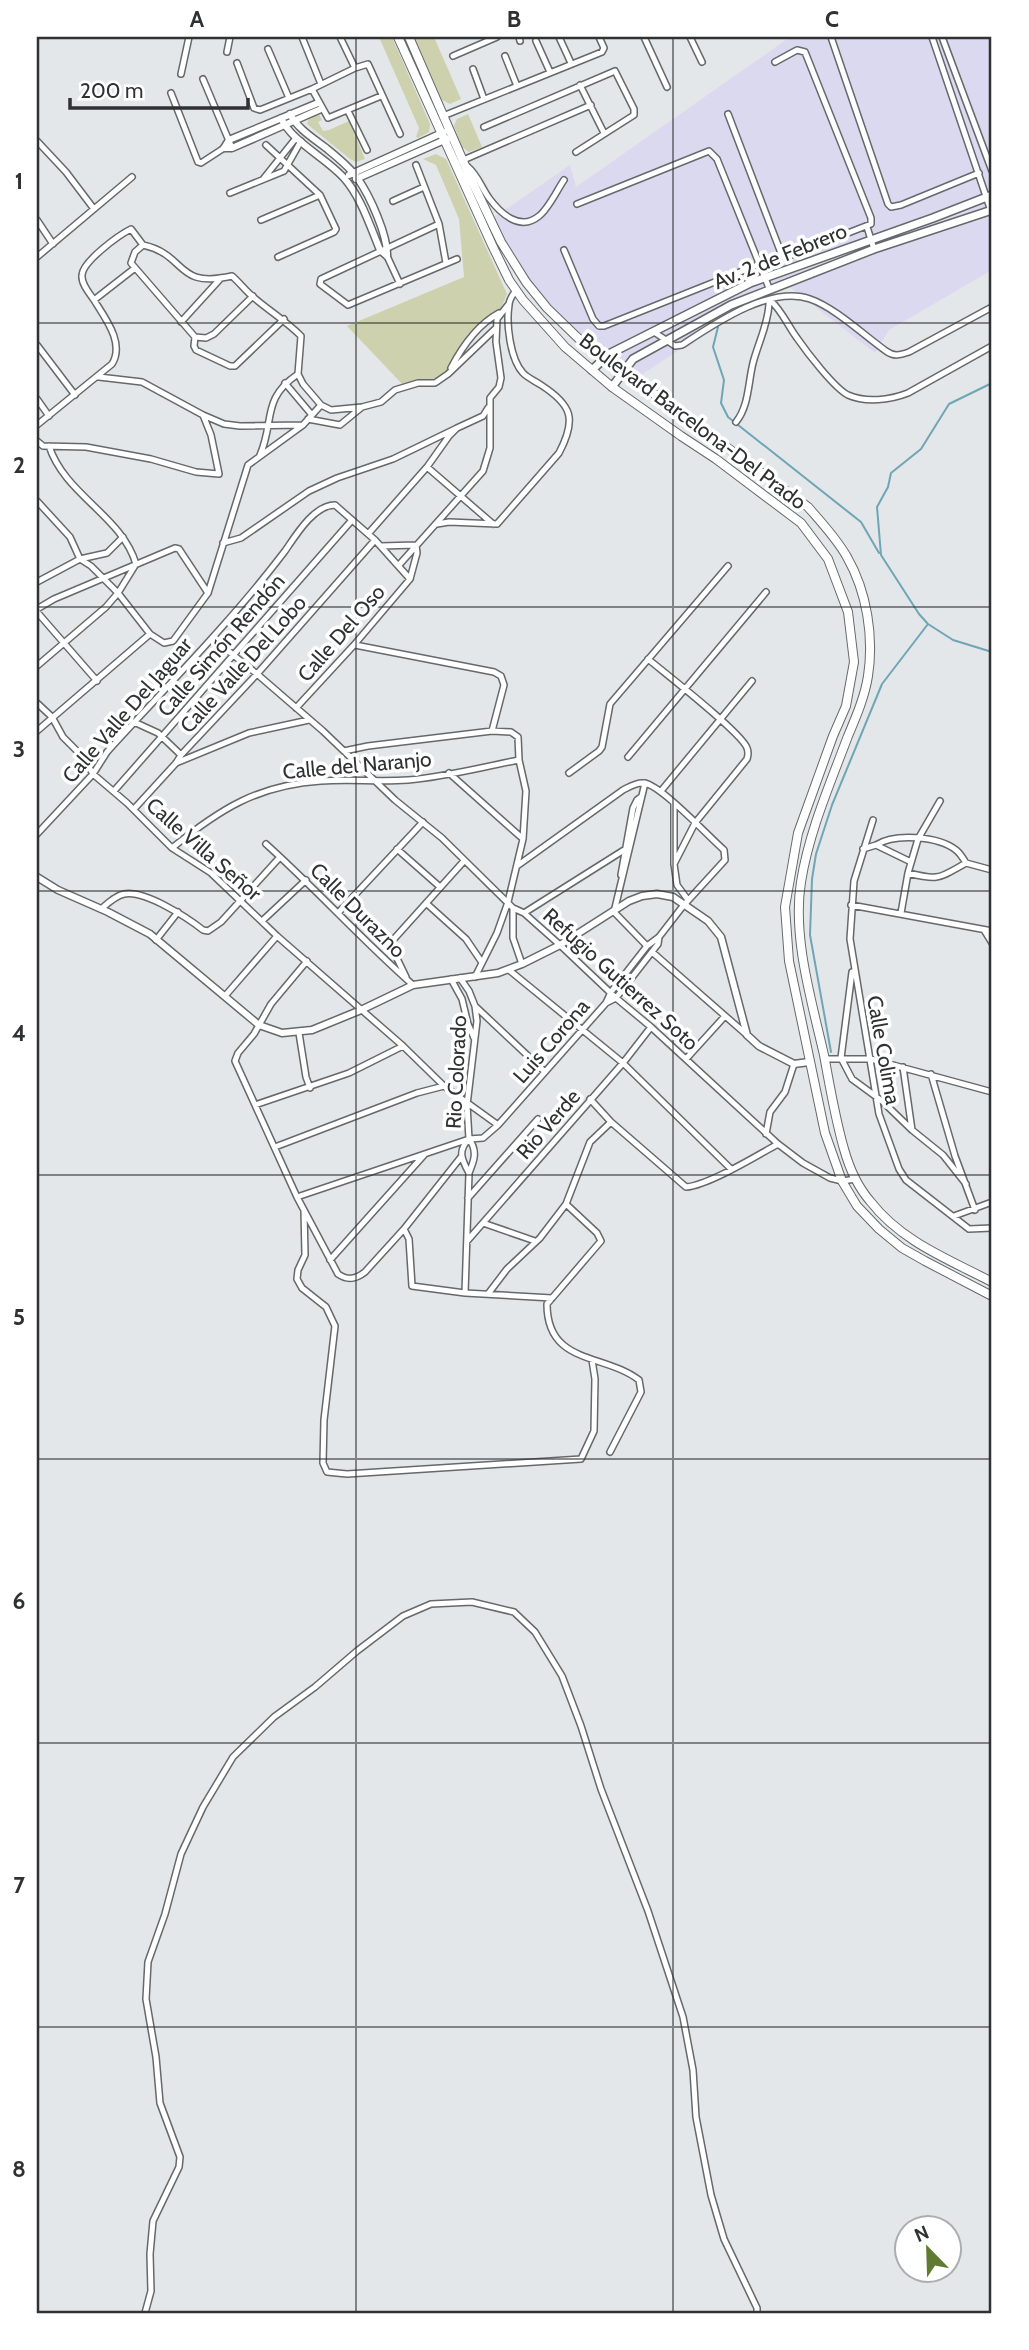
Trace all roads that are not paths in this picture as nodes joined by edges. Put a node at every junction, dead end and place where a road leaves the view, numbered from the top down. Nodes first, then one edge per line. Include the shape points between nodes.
1 (189, 37) edge
2 (230, 37) edge
3 (302, 37) edge
4 (341, 37) edge
5 (398, 37) edge
6 (409, 37) edge
7 (497, 37) edge
8 (559, 37) edge
9 (599, 37) edge
10 (644, 37) edge
11 (690, 37) edge
12 (831, 37) edge
13 (932, 37) edge
14 (942, 37) edge
15 (536, 41) dead end
16 (268, 49) dead end
17 (228, 52) dead end
18 (453, 55) dead end
19 (505, 56) dead end
20 (702, 62) dead end
21 (775, 62) dead end
22 (571, 63) junction
23 (237, 64) dead end
24 (355, 68) junction
25 (472, 69) dead end
26 (550, 72) junction
27 (181, 74) dead end
28 (203, 79) dead end
29 (321, 84) junction
30 (580, 85) junction
31 (517, 86) junction
32 (667, 87) dead end
33 (312, 89) junction
34 (172, 93) dead end
35 (381, 96) junction
36 (289, 98) junction
37 (484, 99) junction
38 (590, 105) junction
39 (319, 106) junction
40 (348, 111) junction
41 (728, 114) dead end
42 (443, 116) junction
43 (292, 117) junction
44 (283, 122) junction
45 (484, 127) dead end
46 (604, 133) junction
47 (400, 134) dead end
48 (447, 135) junction
49 (299, 139) junction
50 (229, 140) junction
51 (37, 141) edge
52 (266, 145) dead end
53 (229, 148) junction
54 (367, 150) dead end
55 (576, 152) dead end
56 (280, 159) junction
57 (461, 163) junction
58 (416, 165) dead end
59 (289, 166) junction
60 (992, 171) edge
61 (979, 173) junction
62 (355, 176) junction
63 (132, 177) dead end
64 (564, 180) dead end
65 (262, 181) junction
66 (347, 181) junction
67 (424, 187) junction
68 (230, 193) dead end
69 (320, 195) junction
70 (989, 196) edge
71 (393, 201) dead end
72 (577, 204) dead end
73 (94, 209) junction
74 (992, 210) edge
75 (373, 211) junction
76 (365, 214) junction
77 (37, 220) edge
78 (261, 220) dead end
79 (439, 224) junction
80 (380, 227) junction
81 (867, 227) junction
82 (372, 230) junction
83 (870, 239) junction
84 (53, 244) junction
85 (496, 244) junction
86 (143, 245) junction
87 (384, 249) junction
88 (874, 249) junction
89 (565, 250) dead end
90 (387, 256) joint
91 (37, 257) edge
92 (278, 257) dead end
93 (457, 259) dead end
94 (446, 263) junction
95 (760, 264) junction
96 (135, 268) junction
97 (765, 277) junction
98 (222, 278) junction
99 (400, 284) junction
100 (769, 289) junction
101 (516, 290) junction
102 (253, 296) junction
103 (94, 300) junction
104 (509, 304) junction
105 (992, 307) edge
106 (502, 312) junction
107 (284, 319) junction
108 (181, 322) junction
109 (496, 328) junction
110 (654, 332) junction
111 (195, 337) junction
112 (665, 341) junction
113 (992, 346) edge
114 (38, 350) edge
115 (604, 357) junction
116 (592, 370) junction
117 (623, 372) junction
118 (299, 374) junction
119 (448, 374) junction
120 (99, 377) junction
121 (285, 383) junction
122 (612, 387) junction
123 (75, 394) junction
124 (37, 399) edge
125 (321, 405) junction
126 (490, 406) junction
127 (362, 407) junction
128 (203, 415) junction
129 (49, 416) junction
130 (310, 417) junction
131 (736, 422) dead end
132 (37, 425) edge
133 (266, 425) junction
134 (303, 425) junction
135 (457, 428) junction
136 (37, 441) edge
137 (49, 446) junction
138 (259, 458) junction
139 (427, 467) junction
140 (462, 496) junction
141 (37, 501) edge
142 (352, 520) junction
143 (437, 524) junction
144 (493, 524) junction
145 (368, 534) junction
146 (122, 537) junction
147 (374, 540) junction
148 (223, 543) junction
149 (416, 545) junction
150 (381, 546) junction
151 (80, 559) junction
152 (136, 564) junction
153 (399, 565) junction
154 (728, 566) dead end
155 (104, 578) junction
156 (410, 579) junction
157 (37, 582) edge
158 (766, 592) dead end
159 (118, 593) junction
160 (208, 593) junction
161 (37, 611) edge
162 (150, 634) junction
163 (212, 638) junction
164 (65, 642) junction
165 (354, 645) junction
166 (234, 654) junction
167 (648, 659) junction
168 (37, 666) edge
169 (257, 674) junction
170 (97, 681) junction
171 (752, 681) dead end
172 (685, 690) junction
173 (37, 703) edge
174 (296, 708) junction
175 (52, 718) junction
176 (309, 719) junction
177 (719, 719) junction
178 (135, 722) junction
179 (37, 731) edge
180 (492, 731) junction
181 (162, 736) junction
182 (344, 751) junction
183 (181, 755) junction
184 (628, 757) dead end
185 (519, 760) junction
186 (176, 763) junction
187 (449, 773) junction
188 (569, 773) dead end
189 (93, 774) junction
190 (374, 782) junction
191 (645, 783) junction
192 (114, 791) junction
193 (661, 791) junction
194 (641, 797) junction
195 (940, 801) dead end
196 (674, 804) junction
197 (134, 809) junction
198 (873, 820) dead end
199 (423, 822) junction
200 (695, 823) junction
201 (37, 834) edge
202 (523, 839) junction
203 (918, 839) junction
204 (266, 844) dead end
205 (876, 845) junction
206 (172, 848) junction
207 (397, 849) junction
208 (863, 849) junction
209 (624, 850) junction
210 (280, 857) junction
211 (464, 861) junction
212 (911, 862) junction
213 (966, 863) junction
214 (674, 864) junction
215 (517, 866) junction
216 (992, 870) edge
217 (908, 873) junction
218 (37, 877) edge
219 (306, 880) junction
220 (788, 884) junction
221 (801, 884) junction
222 (622, 885) junction
223 (440, 887) junction
224 (240, 899) junction
225 (508, 902) junction
226 (426, 903) junction
227 (685, 903) junction
228 (851, 905) junction
229 (513, 908) junction
230 (101, 909) junction
231 (178, 912) junction
232 (614, 912) junction
233 (338, 913) junction
234 (524, 913) junction
235 (901, 913) junction
236 (262, 921) junction
237 (982, 928) junction
238 (992, 931) edge
239 (277, 936) junction
240 (660, 937) junction
241 (156, 940) junction
242 (992, 943) edge
243 (560, 945) junction
244 (647, 946) junction
245 (652, 952) junction
246 (307, 961) junction
247 (481, 961) junction
248 (522, 964) junction
249 (853, 964) junction
250 (509, 970) junction
251 (475, 977) junction
252 (460, 978) junction
253 (451, 979) junction
254 (410, 983) junction
255 (611, 992) junction
256 (225, 996) junction
257 (616, 998) junction
258 (606, 1003) junction
259 (475, 1006) junction
260 (362, 1010) junction
261 (725, 1016) junction
262 (258, 1025) junction
263 (651, 1027) junction
264 (582, 1029) junction
265 (299, 1033) junction
266 (747, 1035) junction
267 (475, 1040) junction
268 (403, 1046) junction
269 (841, 1058) junction
270 (686, 1059) junction
271 (825, 1059) junction
272 (871, 1059) junction
273 (809, 1062) junction
274 (623, 1063) junction
275 (794, 1064) junction
276 (903, 1067) junction
277 (545, 1072) junction
278 (931, 1074) junction
279 (444, 1086) junction
280 (310, 1087) junction
281 (992, 1092) edge
282 (875, 1097) junction
283 (590, 1100) junction
284 (256, 1105) junction
285 (467, 1105) junction
286 (538, 1119) dead end
287 (611, 1122) junction
288 (498, 1125) junction
289 (912, 1130) junction
290 (766, 1134) junction
291 (469, 1139) junction
292 (778, 1144) junction
293 (275, 1147) junction
294 (424, 1154) junction
295 (461, 1157) junction
296 (731, 1169) junction
297 (469, 1173) junction
298 (856, 1179) junction
299 (842, 1181) junction
300 (966, 1184) junction
301 (297, 1197) junction
302 (468, 1199) junction
303 (992, 1202) edge
304 (566, 1204) junction
305 (304, 1210) junction
306 (975, 1210) junction
307 (954, 1216) junction
308 (483, 1223) junction
309 (992, 1228) edge
310 (404, 1229) junction
311 (468, 1240) junction
312 (535, 1241) junction
313 (330, 1259) junction
314 (992, 1276) edge
315 (981, 1277) junction
316 (992, 1282) edge
317 (465, 1293) junction
318 (488, 1294) junction
319 (992, 1296) edge
320 (552, 1298) junction
321 (592, 1360) junction
322 (610, 1452) dead end
323 (145, 2313) edge
324 (757, 2313) edge

1 - 27 street
2 - 17 street
3 - 29 street
4 - 24 street
5 - 48 main road
6 - 42 main road
7 - 18 street
8 - 22 street
9 - 22 street via 602,52
10 - 32 street
11 - 20 street
12 - 61 street via 891,207
13 - 61 street
14 - 60 street
15 - 26 street
16 - 36 street
19 - 31 street
21 - 81 street via 797,50 805,52 871,218
22 - 26 street
23 - 36 street via 254,108 260,110
24 - 29 street
24 - 35 street via 368,64
25 - 37 street
26 - 31 street
28 - 50 street
29 - 33 street
30 - 38 street
30 - 45 street
30 - 46 street via 614,71 617,74 635,111
31 - 37 street
33 - 36 street
33 - 39 street
34 - 53 street via 198,162
35 - 40 street
35 - 47 street
37 - 42 street
38 - 46 street
38 - 57 street
39 - 40 street via 328,118
39 - 43 street
40 - 54 street
41 - 81 street via 781,253 789,256
42 - 48 main road
43 - 44 street
43 - 62 street
44 - 49 street
44 - 50 street
44 - 53 street
46 - 55 street
48 - 57 main road
48 - 62 street
49 - 56 street
49 - 59 street
49 - 66 street
50 - 53 street
51 - 73 street
52 - 56 street
56 - 59 street
56 - 65 street
57 - 64 street via 508,218 524,222 539,216
57 - 85 main road
58 - 67 street
59 - 65 street
59 - 69 street
61 - 70 street
62 - 66 street
62 - 75 street
63 - 73 street
65 - 68 street
66 - 76 street
67 - 71 street
67 - 79 street
69 - 78 street
69 - 92 street via 334,232
70 - 74 street
70 - 83 main road, Av. 2 de Febrero
72 - 95 street via 709,151 717,159
73 - 84 street
74 - 88 main road, Av. 2 de Febrero
75 - 76 street
75 - 80 street
76 - 82 street
77 - 84 street
79 - 87 street
79 - 94 street
80 - 82 street
80 - 87 street
81 - 83 street
82 - 87 street
83 - 88 street
83 - 97 main road, Av. 2 de Febrero
84 - 91 street
85 - 101 main road, Boulevard Barcelona-Del Prado
85 - 115 main road, Boulevard Barcelona-Del Prado via 547,308
86 - 96 street via 132,257
86 - 98 street via 172,257 182,271 196,279
86 - 103 street via 131,229 86,267 83,281
87 - 90 street
87 - 99 street via 321,279 320,284 348,306
88 - 100 main road, Av. 2 de Febrero
89 - 95 street via 599,326
90 - 99 street
93 - 94 street
94 - 99 street
95 - 97 street
96 - 103 street
96 - 108 street
97 - 100 street
97 - 110 main road, Av. 2 de Febrero
98 - 102 street via 232,276
98 - 108 street
100 - 112 main road, Av. 2 de Febrero
101 - 104 street
101 - 116 main road, Boulevard Barcelona-Del Prado via 565,347
102 - 107 street
102 - 111 street via 215,334
103 - 120 street via 116,340 116,358
104 - 106 street
104 - 144 street via 509,336 518,366 562,400 569,424 559,453
105 - 112 street via 898,355 886,352 811,299 796,296 748,307 682,345
106 - 109 street
106 - 119 street via 476,331
107 - 111 street via 235,366 196,350
107 - 118 street via 301,336
108 - 111 street
109 - 119 street
109 - 126 street via 501,378
110 - 112 street
110 - 115 main road, Av. 2 de Febrero
112 - 117 main road, Av. 2 de Febrero via 633,359
113 - 131 street via 908,393 861,399 845,394 825,373 771,301 744,412
114 - 123 street
115 - 116 main road, Av. 2 de Febrero
115 - 117 main road, Boulevard Barcelona-Del Prado
116 - 122 main road, Boulevard Barcelona-Del Prado
117 - 122 main road, Av. 2 de Febrero
117 - 221 main road, Boulevard Barcelona-Del Prado via 808,508 836,541 857,579 871,649 868,679 811,838
118 - 121 street
118 - 125 street
119 - 127 street via 435,383 396,390 381,402
120 - 123 street
120 - 128 street via 142,382
121 - 130 street
121 - 133 street via 274,398
122 - 220 main road, Boulevard Barcelona-Del Prado via 801,523 828,559 838,582 853,640 851,683 808,800
123 - 129 street
124 - 129 street
125 - 127 street via 331,411
125 - 130 street
126 - 135 street via 483,416
126 - 140 street via 490,448 483,471
127 - 130 street via 340,425
128 - 133 street via 224,424
128 - 137 street via 219,474 126,453
129 - 132 street
130 - 134 street
133 - 134 street
133 - 138 street
134 - 138 street
135 - 139 street
135 - 148 street via 393,459 318,487 241,538
136 - 137 street
137 - 146 street via 66,479
138 - 148 street via 248,465
139 - 140 street
139 - 145 street
140 - 143 street
140 - 144 street
141 - 151 street via 70,537
142 - 145 street
142 - 163 street, Calle Valle Del Lobo via 335,505 312,517
142 - 166 street, Calle Simón Rendón
143 - 144 street
143 - 149 street
145 - 147 street
146 - 151 street via 107,552
146 - 152 street
147 - 150 street
147 - 169 street, Calle Valle Del Lobo
148 - 160 street
149 - 150 street
149 - 153 street
149 - 156 street
150 - 153 street
151 - 155 street
151 - 157 street
152 - 155 street
152 - 159 street
152 - 160 street via 179,549
153 - 156 street
154 - 167 street
155 - 159 street
155 - 161 street via 54,598
156 - 165 street, Calle Del Oso
158 - 172 street
159 - 162 street
159 - 164 street
160 - 162 street via 173,641 164,643
161 - 164 street
162 - 170 street
163 - 166 street, Refugio Gutierrez Soto
163 - 178 street, Calle Valle Del Jaguar
164 - 168 street
164 - 170 street
165 - 174 street, Calle Del Oso
165 - 180 street via 501,676 504,685
166 - 169 street, Refugio Gutierrez Soto
166 - 181 street, Calle Simón Rendón
167 - 172 street
167 - 188 street via 607,709 602,747
169 - 174 street, Refugio Gutierrez Soto
169 - 183 street, Calle Valle Del Lobo
170 - 175 street
171 - 177 street
172 - 177 street
172 - 184 street
173 - 175 street, Calle Villa Señor
174 - 176 street, Refugio Gutierrez Soto
175 - 179 street
175 - 189 street, Calle Villa Señor
176 - 182 street, Refugio Gutierrez Soto
176 - 186 street via 249,733
177 - 193 street
177 - 200 street via 746,745 747,759
178 - 181 street
178 - 189 street, Calle Valle Del Jaguar
180 - 182 street
180 - 185 street via 516,734
181 - 183 street
181 - 192 street, Calle Simón Rendón
182 - 190 street, Refugio Gutierrez Soto
183 - 186 street, Calle Valle Del Lobo
185 - 187 street, Calle del Naranjo
185 - 202 street via 526,791
186 - 197 street, Calle Valle Del Lobo
187 - 190 street, Calle del Naranjo
187 - 202 street
189 - 192 street, Calle Villa Señor
189 - 201 street, Calle Valle Del Jaguar
190 - 199 street, Refugio Gutierrez Soto
190 - 206 street, Calle del Naranjo via 321,781 262,792 222,809
191 - 193 street
191 - 194 street
191 - 215 street via 623,790
192 - 197 street, Calle Villa Señor
193 - 196 street
194 - 209 street via 635,804
194 - 222 street
195 - 203 street
196 - 200 street
196 - 214 street
197 - 206 street, Calle Villa Señor
198 - 208 street, Calle Colima
199 - 207 street
199 - 211 street, Refugio Gutierrez Soto
200 - 214 street
200 - 227 street, Luis Corona via 726,856
202 - 215 street
203 - 205 street via 890,838
203 - 212 street
203 - 213 street via 941,842 958,851
204 - 210 street, Calle Durazno
205 - 208 street
205 - 212 street
206 - 224 street, Calle Villa Señor
207 - 223 street
207 - 233 street
208 - 228 street, Calle Colima
209 - 222 street
209 - 234 street
210 - 219 street, Calle Durazno
210 - 224 street
211 - 223 street
211 - 225 street, Refugio Gutierrez Soto
212 - 217 street
213 - 216 street
213 - 217 street via 941,878
214 - 227 street
215 - 225 street
217 - 235 street
218 - 230 street
219 - 233 street, Calle Durazno
219 - 236 street
220 - 221 main road
220 - 273 main road, Boulevard Barcelona-Del Prado via 789,961
221 - 271 main road, Boulevard Barcelona-Del Prado via 800,928
222 - 232 street
223 - 226 street
224 - 231 street via 208,931
224 - 236 street, Calle Villa Señor
225 - 229 street, Refugio Gutierrez Soto
225 - 247 street
226 - 247 street via 466,939
226 - 254 street via 391,946
227 - 232 street via 657,894 642,896
227 - 240 street, Luis Corona
227 - 266 street via 721,937
228 - 235 street
228 - 249 street, Calle Colima
229 - 234 street, Refugio Gutierrez Soto
229 - 248 street via 513,938
230 - 231 street via 128,894
230 - 241 street
231 - 241 street
232 - 243 street
232 - 244 street
233 - 254 street, Calle Durazno
234 - 243 street, Refugio Gutierrez Soto
235 - 237 street
236 - 239 street, Calle Villa Señor
237 - 238 street
237 - 242 street
239 - 246 street, Calle Villa Señor
239 - 256 street
240 - 244 street, Luis Corona
240 - 245 street
241 - 256 street
243 - 248 street
243 - 255 street, Refugio Gutierrez Soto
244 - 255 street, Luis Corona
245 - 257 street
245 - 261 street
246 - 260 street, Calle Villa Señor
246 - 262 street
247 - 251 street
248 - 250 street
249 - 269 street
249 - 272 street, Calle Colima
250 - 251 street
250 - 264 street
251 - 252 street
252 - 253 street
252 - 259 street, Rio Colorado
253 - 254 street
253 - 267 street
254 - 260 street
255 - 257 street, Refugio Gutierrez Soto
255 - 258 street, Luis Corona
256 - 262 street
257 - 258 street
257 - 263 street, Refugio Gutierrez Soto
258 - 264 street, Luis Corona
259 - 267 street, Rio Colorado
259 - 277 street
260 - 265 street
260 - 268 street, Calle Villa Señor
261 - 266 street
261 - 270 street
262 - 265 street
262 - 284 street via 235,1061
263 - 270 street, Refugio Gutierrez Soto
263 - 274 street, Rio Verde
264 - 274 street
264 - 277 street, Luis Corona
265 - 280 street
266 - 275 street
267 - 285 street, Rio Colorado
268 - 279 street, Calle Villa Señor
268 - 280 street
269 - 271 street
269 - 272 street
269 - 282 street via 852,1079
270 - 290 street, Refugio Gutierrez Soto
271 - 298 main road, Boulevard Barcelona-Del Prado via 844,1151
272 - 276 street
272 - 282 street, Calle Colima
273 - 275 street
273 - 299 main road, Boulevard Barcelona-Del Prado via 825,1133
274 - 283 street, Rio Verde
274 - 296 street
275 - 290 street via 785,1092 770,1112
276 - 278 street
276 - 289 street
277 - 288 street, Luis Corona
278 - 281 street
278 - 300 street
279 - 285 street, Calle Villa Señor
279 - 293 street
280 - 284 street
282 - 289 street
282 - 307 street, Calle Colima via 899,1170
283 - 287 street
283 - 308 street, Rio Verde
284 - 293 street
285 - 288 street, Calle Villa Señor
285 - 291 street, Rio Colorado
286 - 302 street
287 - 296 street via 681,1185 689,1187
287 - 304 street via 590,1142
288 - 291 street, Luis Corona via 483,1138
289 - 300 street via 943,1154
290 - 292 street, Refugio Gutierrez Soto
291 - 294 street, Luis Corona
291 - 295 street, Rio Colorado
291 - 297 street via 475,1146 475,1158
292 - 296 street
292 - 299 street, Refugio Gutierrez Soto via 803,1163
293 - 301 street
294 - 301 street, Luis Corona
294 - 313 street
295 - 297 street, Rio Colorado
295 - 310 street
297 - 302 street, Rio Colorado
298 - 299 street
298 - 315 main road, Boulevard Barcelona-Del Prado via 888,1222 907,1237
299 - 319 main road, Boulevard Barcelona-Del Prado via 857,1206 902,1248
300 - 306 street
301 - 305 street
302 - 311 street, Rio Colorado
303 - 306 street
304 - 312 street
304 - 320 street via 601,1241
305 - 313 street
305 - 321 street via 305,1255 298,1270 299,1283 326,1307 335,1326 324,1420 327,1472 581,1459 594,1431
306 - 307 street
307 - 309 street, Calle Colima via 969,1229
308 - 311 street, Rio Verde
308 - 312 street
310 - 313 street via 358,1278 345,1279
310 - 317 street via 409,1239 412,1286
311 - 317 street, Rio Colorado
312 - 318 street
314 - 315 street
315 - 316 main road, Boulevard Barcelona-Del Prado
317 - 318 street
318 - 320 street
320 - 321 street via 547,1304 551,1331 575,1355
321 - 322 street via 639,1380 640,1392
323 - 324 street via 153,2221 180,2157 160,2103 146,1999 148,1962 192,1830 233,1757 274,1717 403,1616 431,1604 472,1602 514,1612 535,1633 562,1676 683,2017 711,2194 724,2239

